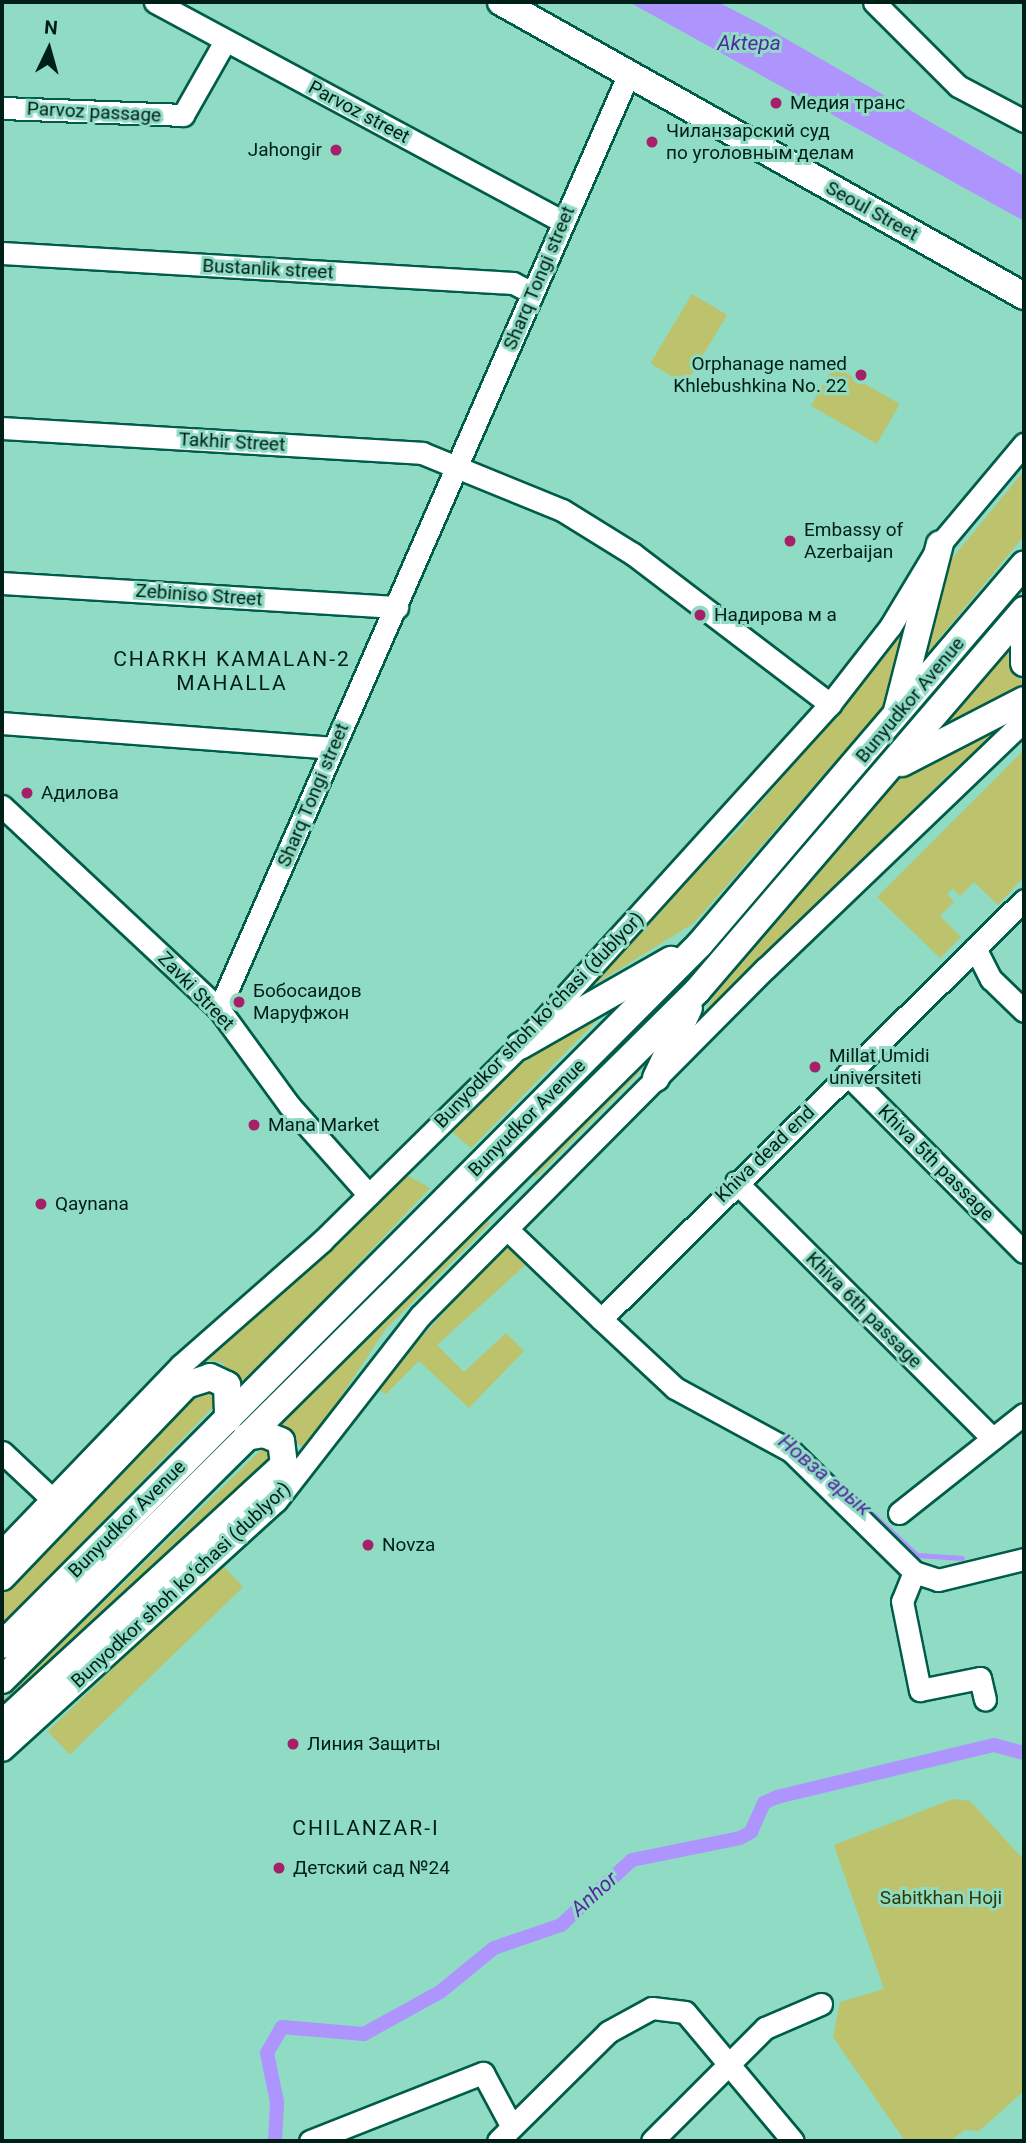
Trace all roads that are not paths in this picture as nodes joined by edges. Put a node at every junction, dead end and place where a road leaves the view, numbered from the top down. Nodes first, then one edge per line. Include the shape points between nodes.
1 (155, 2) edge
2 (501, 2) edge
3 (531, 2) edge
4 (874, 2) edge
5 (225, 41) junction
6 (628, 75) junction
7 (2, 108) edge
8 (1024, 121) edge
9 (563, 222) junction
10 (2, 253) edge
11 (1024, 283) edge
12 (533, 293) junction
13 (1024, 296) edge
14 (2, 428) edge
15 (1024, 444) edge
16 (460, 466) junction
17 (940, 544) junction
18 (1024, 565) edge
19 (2, 583) edge
20 (397, 607) junction
21 (1024, 610) edge
22 (1024, 619) edge
23 (1024, 663) edge
24 (1024, 700) edge
25 (830, 704) junction
26 (895, 719) junction
27 (1024, 721) edge
28 (2, 723) edge
29 (331, 748) junction
30 (891, 769) junction
31 (2, 806) edge
32 (1024, 900) edge
33 (700, 944) junction
34 (975, 948) junction
35 (697, 991) junction
36 (219, 1009) junction
37 (1024, 1011) edge
38 (520, 1046) junction
39 (847, 1074) junction
40 (656, 1078) junction
41 (736, 1182) junction
42 (369, 1195) junction
43 (507, 1229) junction
44 (1024, 1252) edge
45 (601, 1319) junction
46 (1024, 1414) edge
47 (237, 1428) junction
48 (993, 1438) junction
49 (2, 1452) edge
50 (169, 1495) junction
51 (51, 1498) junction
52 (899, 1513) dead end
53 (9, 1527) edge
54 (2, 1551) edge
55 (1024, 1559) edge
56 (914, 1572) junction
57 (2, 1577) edge
58 (2, 1645) edge
59 (2, 1680) edge
60 (985, 1699) dead end
61 (2, 1724) edge
62 (2, 1749) edge
63 (821, 2004) dead end
64 (725, 2067) junction
65 (505, 2134) edge
66 (310, 2141) edge
67 (652, 2141) edge
68 (793, 2141) edge

1 - 5 street, Parvoz street
2 - 6 main road, Seoul Street
3 - 6 main road, Seoul Street
4 - 8 street via 908,29 958,86
5 - 7 street, Parvoz passage via 183,116
5 - 9 street, Parvoz street
6 - 9 street, Sharq Tongi street
6 - 11 main road, Seoul Street
6 - 13 main road, Seoul Street
9 - 12 street, Sharq Tongi street
10 - 12 street, Bustanlik street via 513,283
12 - 16 street, Sharq Tongi street
14 - 16 street, Takhir Street via 422,453
15 - 17 street, Bunyodkor shoh koʻchasi (dublyor)
16 - 20 street, Sharq Tongi street
16 - 25 street via 542,499 633,554
17 - 25 street, Bunyodkor shoh koʻchasi (dublyor) via 890,627
17 - 26 main road
18 - 26 main road, Bunyudkor Avenue
19 - 20 street, Zebiniso Street
20 - 29 street, Sharq Tongi street
21 - 30 main road, Bunyudkor Avenue
22 - 23 main road
24 - 30 main road
25 - 38 street, Bunyodkor shoh koʻchasi (dublyor)
26 - 33 main road, Bunyudkor Avenue
27 - 40 street, Bunyodkor shoh koʻchasi (dublyor)
28 - 29 street
29 - 36 street, Sharq Tongi street
30 - 35 main road, Bunyudkor Avenue
31 - 36 street, Zavki Street
32 - 34 street, Khiva dead end
33 - 38 main road
33 - 47 main road, Bunyudkor Avenue
34 - 37 street via 991,979
34 - 39 street, Khiva dead end
35 - 40 main road
35 - 47 main road, Bunyudkor Avenue
36 - 42 street, Zavki Street via 289,1105
38 - 42 street, Bunyodkor shoh koʻchasi (dublyor)
39 - 41 street, Khiva dead end
39 - 44 street, Khiva 5th passage
40 - 43 street, Bunyodkor shoh koʻchasi (dublyor)
41 - 45 street, Khiva dead end
41 - 48 street, Khiva 6th passage
42 - 51 street, Bunyodkor shoh koʻchasi (dublyor) via 181,1365
43 - 45 street
43 - 62 street, Bunyodkor shoh koʻchasi (dublyor) via 412,1326 276,1501
45 - 56 street via 675,1388 748,1425 807,1464
46 - 48 street
47 - 50 main road, Bunyudkor Avenue
47 - 57 main road via 227,1385 210,1377 186,1385
47 - 61 main road via 281,1441 284,1465
48 - 52 street
49 - 51 street
50 - 58 main road, Bunyudkor Avenue
50 - 59 main road, Bunyudkor Avenue
51 - 53 street, Bunyodkor shoh koʻchasi (dublyor)
53 - 54 street, Bunyodkor shoh koʻchasi (dublyor)
55 - 56 street via 938,1580
56 - 60 street via 902,1601 920,1690 980,1678
63 - 64 street via 765,2028
64 - 65 street via 685,2012 652,2008 608,2032
64 - 67 street
64 - 68 street
65 - 66 street via 483,2073

